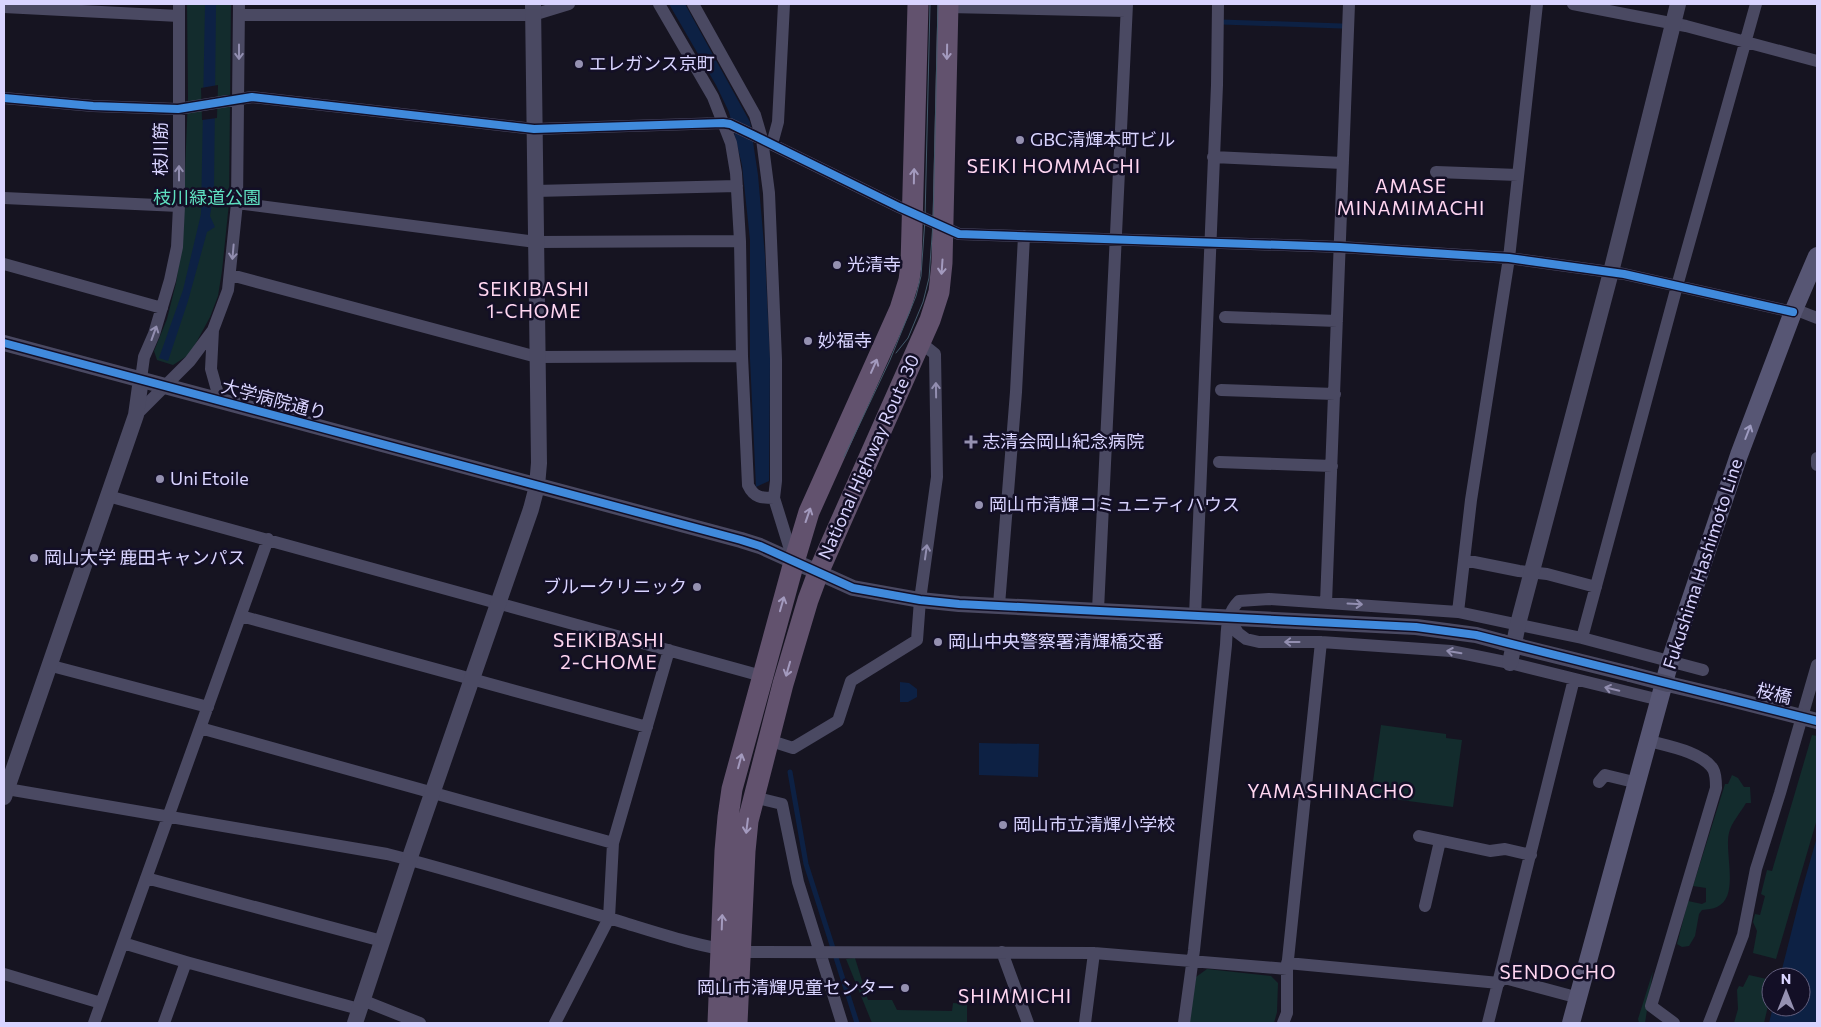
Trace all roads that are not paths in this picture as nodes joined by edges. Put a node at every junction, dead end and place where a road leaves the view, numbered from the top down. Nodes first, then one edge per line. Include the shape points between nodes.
1 (569, 4) edge
2 (659, 4) edge
3 (693, 4) edge
4 (784, 4) edge
5 (918, 4) edge
6 (1218, 4) edge
7 (1349, 4) edge
8 (1537, 4) edge
9 (1573, 4) edge
10 (1678, 4) edge
11 (1756, 4) edge
12 (948, 5) edge
13 (4, 7) edge
14 (1126, 8) edge
15 (239, 9) edge
16 (179, 10) edge
17 (533, 10) edge
18 (1673, 24) junction
19 (1746, 41) junction
20 (1817, 61) edge
21 (4, 98) edge
22 (239, 99) junction
23 (178, 109) junction
24 (726, 123) junction
25 (534, 129) junction
26 (762, 139) junction
27 (1213, 157) junction
28 (1343, 163) junction
29 (1436, 172) dead end
30 (1518, 175) junction
31 (737, 186) junction
32 (535, 191) junction
33 (4, 198) edge
34 (237, 203) junction
35 (179, 206) junction
36 (913, 214) junction
37 (944, 228) junction
38 (1024, 236) junction
39 (1116, 239) junction
40 (740, 241) junction
41 (536, 242) junction
42 (1210, 242) junction
43 (1340, 247) junction
44 (1817, 256) edge
45 (1509, 258) junction
46 (4, 264) edge
47 (1610, 272) junction
48 (231, 275) junction
49 (1677, 286) junction
50 (162, 308) junction
51 (1794, 310) junction
52 (1225, 317) dead end
53 (1817, 318) edge
54 (1337, 321) junction
55 (213, 330) junction
56 (920, 342) junction
57 (4, 343) edge
58 (742, 356) junction
59 (537, 357) junction
60 (141, 379) junction
61 (166, 386) junction
62 (1221, 390) dead end
63 (1334, 394) junction
64 (220, 401) junction
65 (136, 415) junction
66 (1817, 458) edge
67 (1219, 462) dead end
68 (1817, 465) edge
69 (1332, 466) junction
70 (537, 486) junction
71 (108, 496) junction
72 (774, 498) junction
73 (268, 540) junction
74 (1464, 560) junction
75 (794, 562) junction
76 (818, 572) junction
77 (1531, 572) junction
78 (1596, 587) junction
79 (920, 600) junction
80 (499, 603) junction
81 (1326, 603) junction
82 (998, 605) junction
83 (1098, 610) junction
84 (1458, 612) junction
85 (241, 616) junction
86 (1195, 616) junction
87 (1228, 617) junction
88 (1518, 624) junction
89 (1582, 638) junction
90 (1321, 642) junction
91 (669, 650) junction
92 (1670, 661) junction
93 (1510, 663) junction
94 (48, 665) junction
95 (1817, 665) edge
96 (1703, 670) dead end
97 (762, 676) junction
98 (472, 680) junction
99 (1574, 680) junction
100 (1660, 700) junction
101 (208, 708) junction
102 (1817, 721) edge
103 (647, 727) junction
104 (200, 728) junction
105 (768, 740) junction
106 (1649, 741) junction
107 (1600, 782) dead end
108 (1638, 783) junction
109 (5, 793) edge
110 (432, 793) junction
111 (753, 797) junction
112 (168, 817) junction
113 (1419, 836) dead end
114 (1440, 841) junction
115 (614, 843) junction
116 (1531, 855) junction
117 (409, 860) junction
118 (146, 878) junction
119 (1425, 906) dead end
120 (609, 918) junction
121 (382, 941) junction
122 (123, 943) junction
123 (731, 950) junction
124 (823, 952) junction
125 (1002, 952) junction
126 (1094, 952) junction
127 (186, 962) junction
128 (1193, 962) junction
129 (1287, 966) junction
130 (4, 974) edge
131 (1500, 980) junction
132 (1579, 998) junction
133 (101, 1003) junction
134 (358, 1011) edge
135 (94, 1023) edge
136 (164, 1023) edge
137 (420, 1023) edge
138 (555, 1023) edge
139 (718, 1023) edge
140 (737, 1023) edge
141 (842, 1023) edge
142 (1028, 1023) edge
143 (1085, 1023) edge
144 (1184, 1023) edge
145 (1283, 1023) edge
146 (1488, 1023) edge
147 (1572, 1023) edge
148 (1674, 1023) edge
149 (1709, 1023) edge

1 - 17 street
2 - 24 street
3 - 26 street via 755,115
4 - 26 street via 778,122
36 -> 5 highway, National Highway Route 30
6 - 27 street
7 - 28 street
8 - 30 street
9 - 18 street
10 - 18 street
11 - 19 street
12 - 14 street
12 -> 37 highway, National Highway Route 30
13 - 16 street
14 - 39 street
15 - 17 street
15 -> 22 street
16 - 23 street, 枝川筋
17 - 25 street
18 - 19 street
18 - 47 street
19 - 20 street
19 - 49 street
21 - 23 street
22 - 23 street
22 - 25 street via 265,98
22 - 34 street
35 -> 23 street, 枝川筋
24 - 25 street
24 - 26 street
24 - 31 street
25 - 32 street
26 - 36 street
26 - 72 street via 769,193 776,359
27 - 28 street
27 - 42 street
28 - 43 street
29 - 30 street
30 - 45 street
31 - 32 street
31 - 40 street
32 - 41 street
33 - 35 street
34 - 41 street
34 -> 48 street
35 - 50 street, 枝川筋 via 177,247
36 - 37 street
75 -> 36 highway, National Highway Route 30 via 809,512 905,295 911,265
37 - 38 street via 958,234
37 -> 56 highway, National Highway Route 30 via 939,292
38 - 39 street
38 - 82 street via 1016,392
39 - 42 street
39 - 83 street
40 - 41 street
40 - 58 street
41 - 59 street
42 - 43 street
42 - 86 street
43 - 45 street
43 - 54 street
44 - 51 main road, Fukushima Hashimoto Line
45 - 47 street
45 - 74 street
46 - 50 street
47 - 49 street
47 - 77 street
48 - 55 street
48 - 59 street
49 - 51 street
49 - 78 street
60 -> 50 street, 枝川筋 via 144,357
51 - 53 street
92 -> 51 main road, Fukushima Hashimoto Line via 1739,455
52 - 54 street
54 - 63 street
55 - 61 street
55 - 64 street via 212,369
56 - 76 highway, National Highway Route 30
79 -> 56 street via 936,477 936,354
57 - 60 street, 大学病院通り
58 - 59 street
58 - 72 street via 748,485 754,495
59 - 70 street
60 - 61 street, 大学病院通り
60 - 65 street
61 - 64 street, 大学病院通り
61 - 65 street
62 - 63 street
63 - 69 street
64 - 70 street, 大学病院通り
65 - 71 street
66 - 68 street
67 - 69 street
69 - 81 street
70 - 75 street, 大学病院通り via 741,540
70 - 80 street
71 - 73 street
71 - 94 street
72 - 75 street
73 - 80 street
73 - 85 street
74 - 77 street
74 - 84 street
75 - 76 street, 大学病院通り
97 -> 75 highway, National Highway Route 30
76 - 79 street, 大学病院通り via 853,588
76 -> 105 highway, National Highway Route 30
77 - 78 street
77 - 88 street
78 - 89 street
79 - 82 street, 大学病院通り
79 - 105 street via 917,640 851,681 838,721 793,748
80 - 91 street
80 - 98 street
81 -> 84 street
81 - 87 street via 1270,599 1239,601
82 - 83 street, 大学病院通り
83 - 86 street, 桜橋
84 - 88 street
85 - 98 street
85 - 101 street
86 - 87 street, 桜橋
90 -> 87 street via 1258,642 1246,639
87 - 102 street, 桜橋, bridge via 1416,627 1476,635
87 - 128 street
88 - 89 street
88 - 93 street
89 - 92 street
93 -> 90 street via 1451,651
90 - 129 street
91 - 97 street
91 - 103 street
92 - 96 street
92 - 100 main road, Fukushima Hashimoto Line
93 - 99 street
94 - 101 street
94 - 109 street
95 - 149 street via 1756,869 1743,935
123 -> 97 highway, National Highway Route 30 via 728,816
98 - 103 street
98 - 110 street
100 -> 99 street
99 - 116 street
100 - 106 main road, Fukushima Hashimoto Line
101 - 104 street
103 - 115 street
104 - 110 street
104 - 112 street
105 - 111 highway, National Highway Route 30
106 - 108 main road, Fukushima Hashimoto Line
106 - 148 street via 1700,756 1716,777 1716,788 1651,1006
107 - 108 street via 1605,775
108 - 132 main road, Fukushima Hashimoto Line
109 - 112 street
110 - 115 street
110 - 117 street
111 -> 123 highway, National Highway Route 30
111 - 124 street via 782,804 798,882
112 - 117 street
112 - 118 street
113 - 114 street
114 - 116 street
114 - 119 street
115 - 120 street
116 - 131 street
117 - 120 street
117 - 121 street
118 - 121 street
118 - 122 street
120 - 123 street via 700,945
120 - 138 street
121 - 134 street
122 - 127 street
122 - 133 street
123 - 124 street
123 - 139 highway, National Highway Route 30
123 - 140 highway, National Highway Route 30
124 - 125 street
124 - 141 street
125 - 126 street
125 - 142 street
126 - 128 street
126 - 143 street
127 - 134 street
127 - 136 street
128 - 129 street
128 - 144 street
129 - 131 street
129 - 145 street
130 - 133 street
131 - 132 street
131 - 146 street
132 - 147 main road, Fukushima Hashimoto Line
133 - 135 street
134 - 137 street

